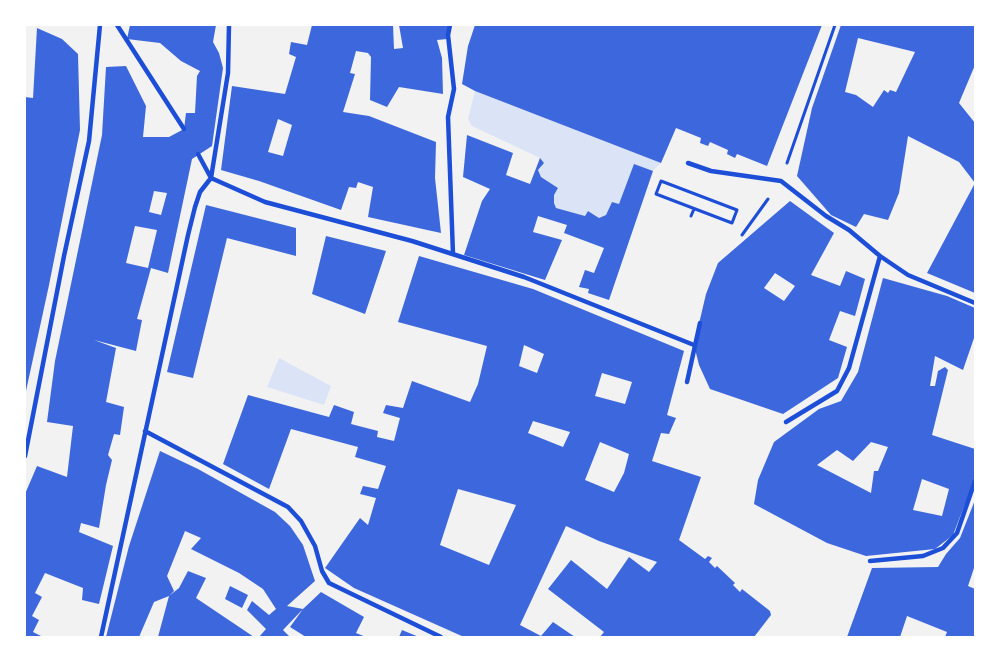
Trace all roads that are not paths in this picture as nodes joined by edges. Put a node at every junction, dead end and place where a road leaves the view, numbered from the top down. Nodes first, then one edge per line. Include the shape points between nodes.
1 (100, 25) edge
2 (117, 25) edge
3 (229, 25) edge
4 (450, 25) edge
5 (184, 129) dead end
6 (198, 154) dead end
7 (688, 163) dead end
8 (211, 178) junction
9 (453, 254) junction
10 (880, 256) junction
11 (975, 303) edge
12 (700, 324) dead end
13 (694, 345) junction
14 (688, 382) dead end
15 (786, 422) dead end
16 (145, 431) junction
17 (25, 456) edge
18 (975, 481) edge
19 (870, 561) dead end
20 (438, 636) edge
21 (101, 637) edge

1 - 17 street via 89,141
2 - 5 street
3 - 8 street via 228,73
4 - 9 street via 448,35 454,89 448,117
6 - 8 street
7 - 10 street via 711,170 781,181
8 - 9 street via 265,202
8 - 16 street via 194,207
9 - 13 street via 524,277
10 - 11 street via 908,275
10 - 15 street via 849,368 837,391
12 - 13 street
13 - 14 street
16 - 20 street via 288,507 301,521 315,546 329,583
16 - 21 street
18 - 19 street via 957,533 943,548 923,556

